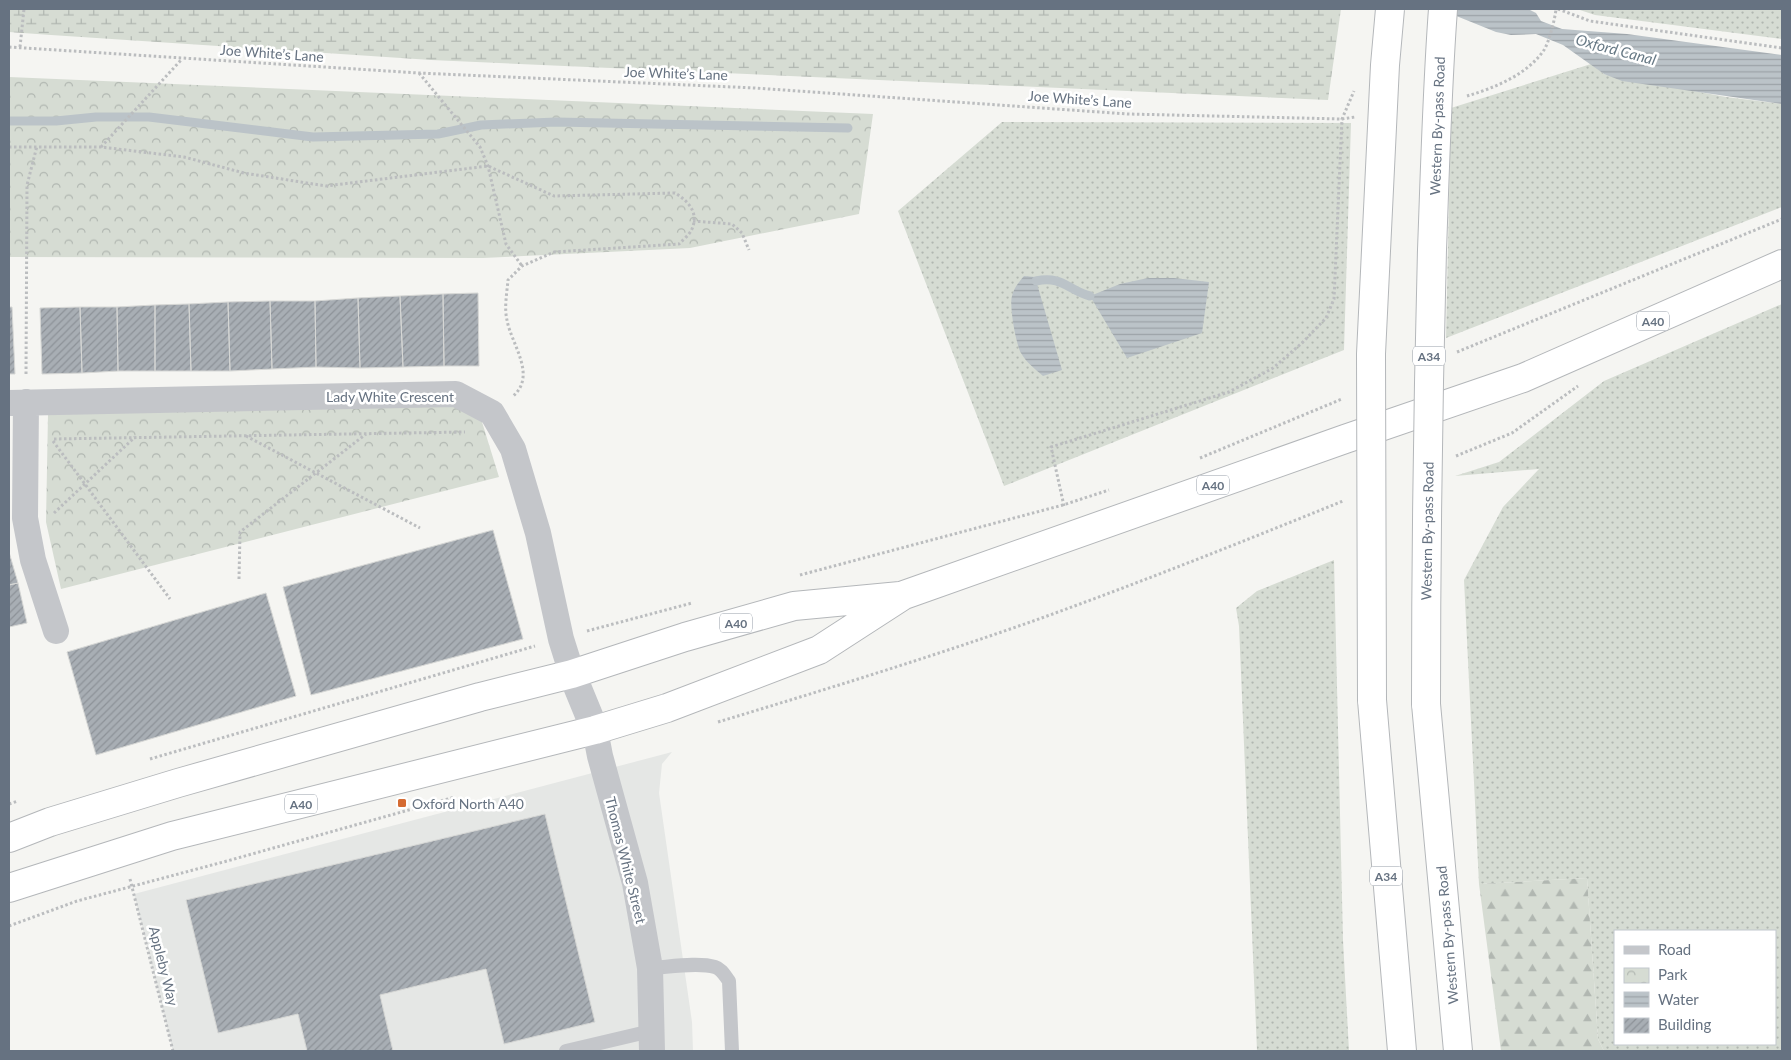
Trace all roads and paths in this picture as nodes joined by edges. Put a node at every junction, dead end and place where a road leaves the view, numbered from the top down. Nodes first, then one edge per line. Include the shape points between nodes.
1 (24, 9) edge
2 (1390, 9) edge
3 (1443, 9) edge
4 (1557, 9) edge
5 (9, 47) edge
6 (20, 47) junction
7 (1782, 48) edge
8 (182, 58) junction
9 (419, 74) junction
10 (1356, 88) dead end
11 (1459, 98) dead end
12 (1342, 119) junction
13 (37, 146) junction
14 (9, 147) edge
15 (100, 147) junction
16 (488, 166) junction
17 (1782, 219) edge
18 (694, 221) junction
19 (749, 250) dead end
20 (1782, 264) edge
21 (522, 266) junction
22 (1452, 354) dead end
23 (1579, 385) dead end
24 (1351, 396) dead end
25 (18, 403) edge
26 (498, 422) junction
27 (366, 433) junction
28 (244, 435) junction
29 (136, 437) junction
30 (1450, 458) dead end
31 (1194, 460) dead end
32 (316, 473) junction
33 (85, 484) junction
34 (1110, 489) dead end
35 (1352, 498) dead end
36 (1063, 505) junction
37 (420, 528) dead end
38 (28, 536) junction
39 (1071, 536) junction
40 (791, 577) dead end
41 (239, 579) dead end
42 (904, 595) junction
43 (170, 598) dead end
44 (696, 602) dead end
45 (1035, 620) dead end
46 (56, 631) dead end
47 (561, 639) junction
48 (572, 674) junction
49 (595, 730) junction
50 (143, 761) dead end
51 (27, 799) dead end
52 (9, 804) edge
53 (9, 838) edge
54 (132, 886) dead end
55 (9, 888) edge
56 (650, 968) junction
57 (652, 1041) edge
58 (173, 1051) edge
59 (566, 1051) edge
60 (732, 1051) edge
61 (1402, 1051) edge
62 (1458, 1051) edge

1 - 6 path
2 - 61 highway, A34, bridge via 1371,354 1372,700
3 - 62 highway, Western By-pass Road / A34, bridge via 1430,330 1426,704
4 - 7 path via 1590,21
4 - 11 path via 1544,50 1522,72 1490,89
5 - 6 path, Joe White’s Lane
6 - 8 path, Joe White’s Lane
8 - 9 path, Joe White’s Lane
8 - 15 path
9 - 12 path, Joe White’s Lane via 755,88 1128,114
9 - 16 path via 480,147
10 - 12 path
12 - 36 path via 1334,299 1326,318 1273,368 1229,392 1051,447
13 - 14 path
13 - 15 path
13 - 25 path via 27,185 26,300
15 - 16 path via 184,157 244,173 326,186
16 - 18 path via 554,196 675,193 688,201
16 - 21 path via 506,244
17 - 22 path
18 - 19 path via 732,224 742,233
18 - 21 path via 692,230 679,244 554,252
20 - 39 highway, A40 via 1523,378
21 - 26 path via 508,280 506,319 524,369 519,391
23 - 30 path via 1512,433
24 - 31 path
25 - 26 street, Lady White Crescent via 456,394
25 - 38 street
26 - 27 path
26 - 47 street via 513,449 538,533
27 - 28 path
27 - 32 path
28 - 29 path
28 - 32 path
29 - 33 path
29 - 33 path via 52,439
32 - 37 path
32 - 41 path via 240,532
33 - 38 path
33 - 43 path
34 - 36 path
35 - 45 path
36 - 39 path
36 - 40 path
38 - 46 street
39 - 42 highway, A40
42 - 48 highway, A40 via 794,606
42 - 49 highway, A40 via 819,650 667,708
44 - 47 path
47 - 48 street
47 - 50 path
48 - 49 street
48 - 53 highway, A40 via 187,781 50,822
49 - 55 highway, A40 via 172,836
49 - 56 street, Thomas White Street via 635,883
51 - 52 path
54 - 58 path, Appleby Way
56 - 57 street, Thomas White Street
56 - 60 lane via 701,965 716,967 724,973 729,981
57 - 59 lane

